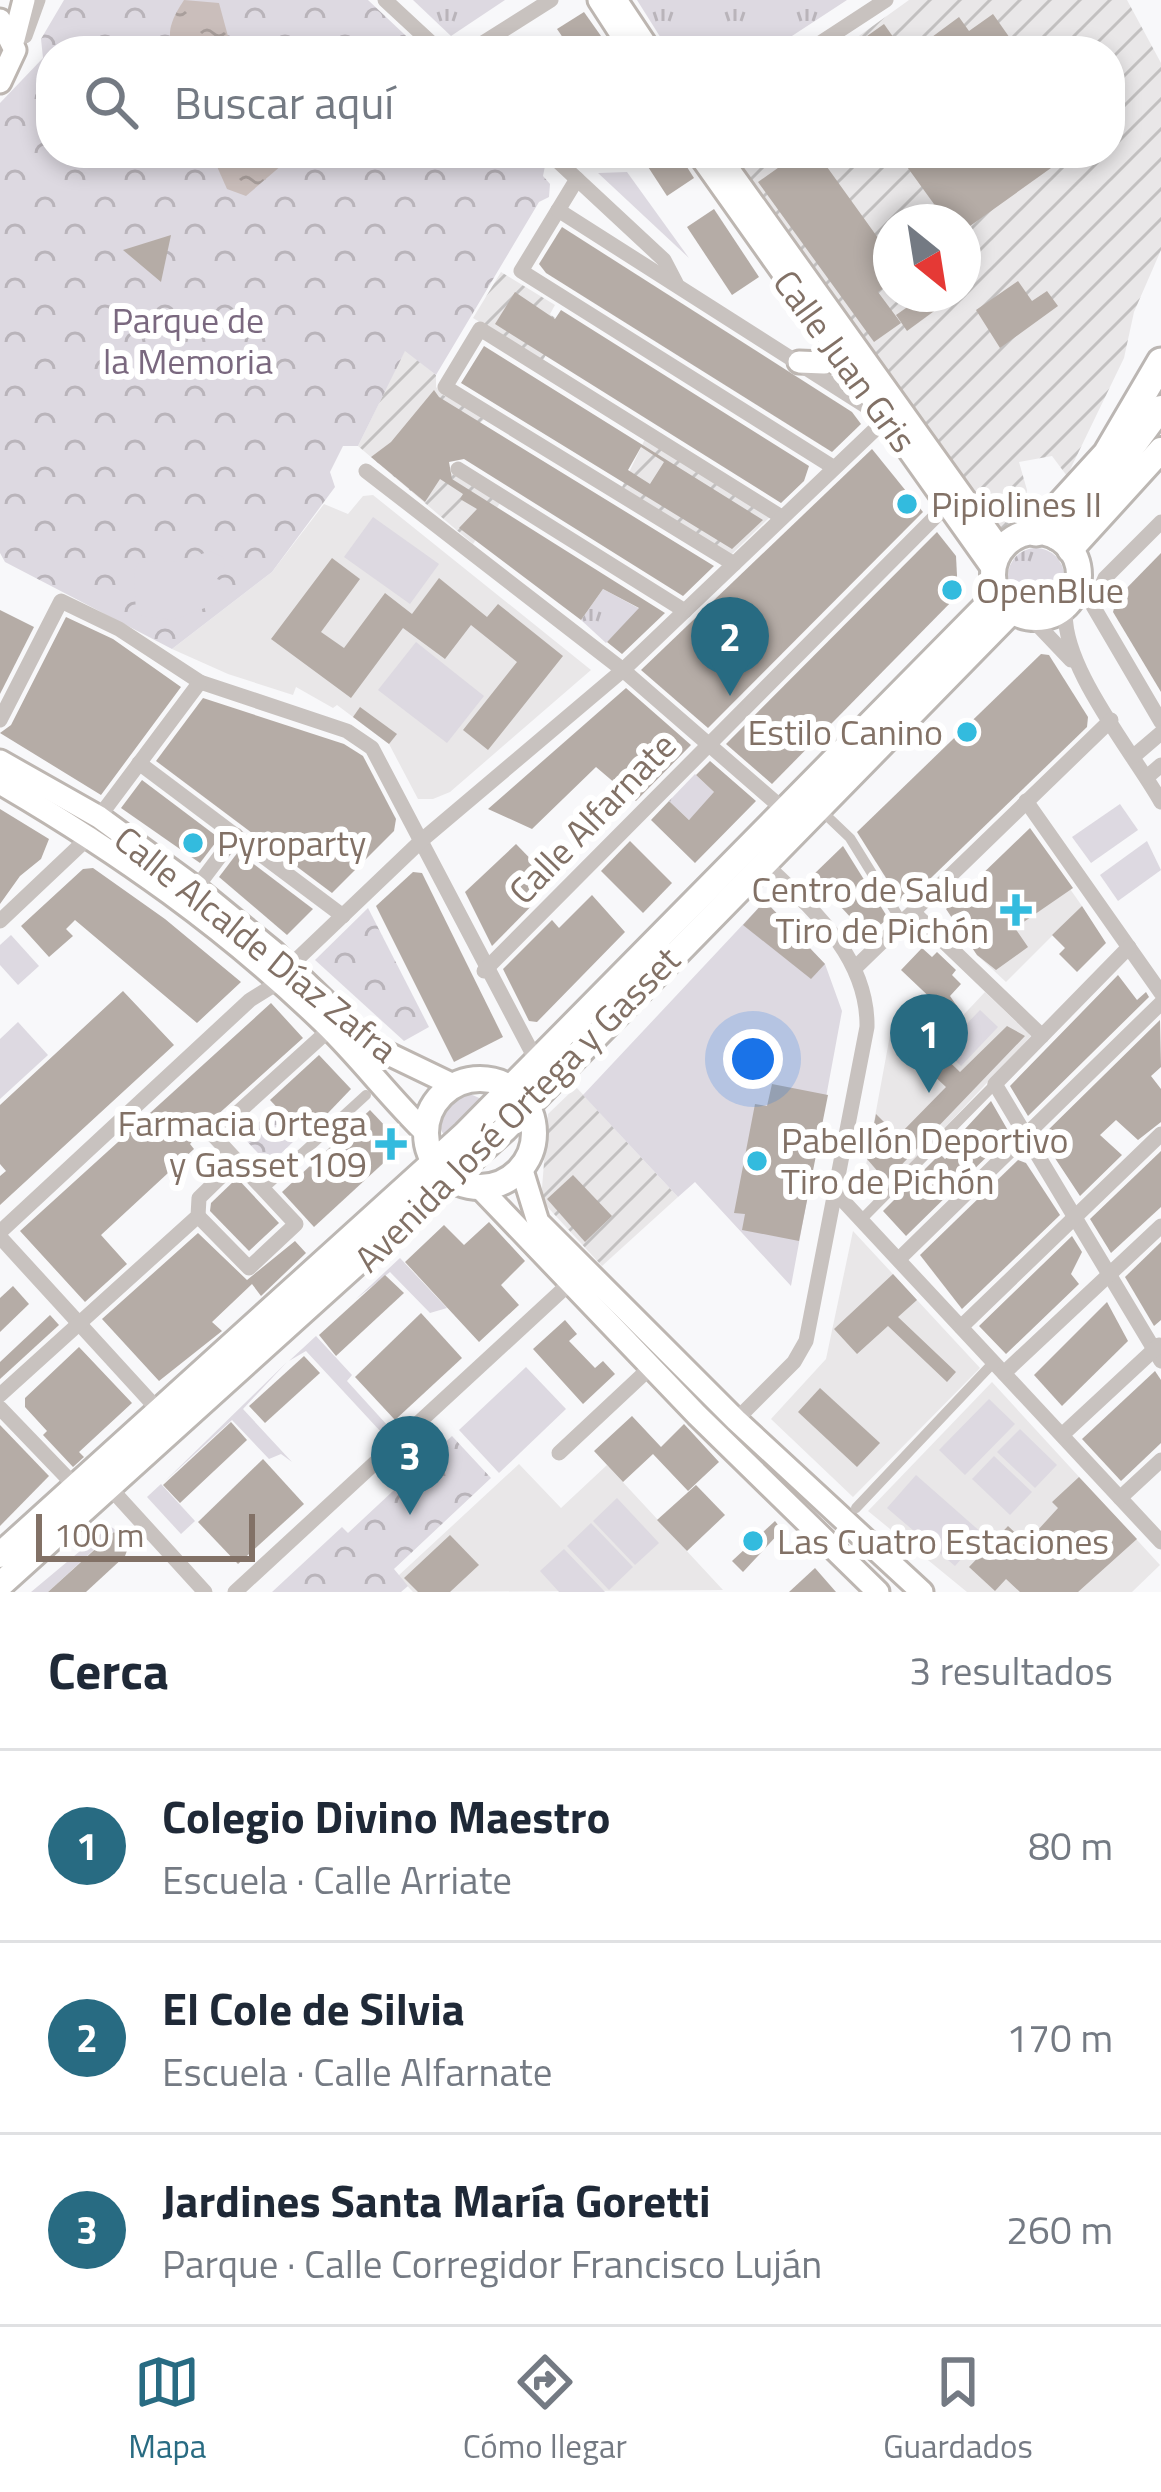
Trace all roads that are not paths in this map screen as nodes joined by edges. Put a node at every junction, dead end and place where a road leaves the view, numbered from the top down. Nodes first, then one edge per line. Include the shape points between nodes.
1 (24, 0) edge
2 (38, 0) edge
3 (385, 0) edge
4 (550, 0) edge
5 (599, 0) edge
6 (616, 0) edge
7 (886, 0) edge
8 (424, 36) edge
9 (494, 36) edge
10 (622, 36) edge
11 (640, 36) edge
12 (831, 36) edge
13 (10, 38) edge
14 (0, 82) edge
15 (565, 168) edge
16 (708, 168) edge
17 (727, 168) edge
18 (577, 179) junction
19 (558, 211) junction
20 (679, 288) junction
21 (832, 346) junction
22 (800, 362) junction
23 (1161, 362) edge
24 (1161, 408) edge
25 (895, 419) junction
26 (1161, 450) edge
27 (833, 467) junction
28 (458, 469) dead end
29 (366, 471) dead end
30 (948, 504) junction
31 (780, 516) junction
32 (1161, 521) edge
33 (1054, 540) junction
34 (997, 559) junction
35 (734, 564) junction
36 (1066, 605) junction
37 (1014, 608) junction
38 (685, 611) junction
39 (622, 670) junction
40 (1084, 676) junction
41 (200, 682) junction
42 (1112, 720) junction
43 (0, 721) edge
44 (1161, 722) edge
45 (1161, 733) edge
46 (708, 741) junction
47 (1134, 756) junction
48 (0, 761) edge
49 (139, 764) junction
50 (1161, 765) edge
51 (1147, 777) junction
52 (0, 783) edge
53 (1027, 801) junction
54 (1161, 802) edge
55 (783, 809) junction
56 (830, 818) dead end
57 (95, 826) junction
58 (236, 836) junction
59 (422, 840) junction
60 (763, 862) junction
61 (196, 887) junction
62 (343, 916) junction
63 (908, 917) junction
64 (0, 921) edge
65 (1129, 947) junction
66 (856, 967) junction
67 (484, 971) junction
68 (285, 974) junction
69 (1161, 993) edge
70 (1161, 1003) edge
71 (330, 1028) junction
72 (1042, 1036) junction
73 (537, 1063) junction
74 (995, 1084) junction
75 (453, 1085) junction
76 (366, 1094) dead end
77 (519, 1097) junction
78 (425, 1132) junction
79 (1161, 1134) edge
80 (1025, 1136) junction
81 (237, 1161) junction
82 (521, 1167) junction
83 (443, 1171) junction
84 (479, 1187) junction
85 (263, 1189) junction
86 (835, 1192) junction
87 (198, 1216) junction
88 (1074, 1217) junction
89 (863, 1218) junction
90 (1161, 1226) edge
91 (0, 1235) edge
92 (899, 1258) junction
93 (1108, 1275) junction
94 (570, 1283) junction
95 (78, 1322) junction
96 (961, 1327) junction
97 (1159, 1351) edge
98 (651, 1367) junction
99 (999, 1368) junction
100 (0, 1395) edge
101 (0, 1408) edge
102 (161, 1413) junction
103 (736, 1420) junction
104 (1062, 1436) junction
105 (560, 1454) dead end
106 (1161, 1460) edge
107 (77, 1488) junction
108 (112, 1490) junction
109 (1120, 1498) junction
110 (856, 1508) dead end
111 (1161, 1542) edge
112 (0, 1555) edge
113 (0, 1585) edge
114 (912, 1588) edge
115 (205, 1592) edge
116 (235, 1592) edge
117 (880, 1592) edge

1 - 13 main road
2 - 13 street
3 - 8 street
4 - 9 street
5 - 10 main road
6 - 11 main road
7 - 12 street
13 - 14 main road
15 - 18 street
16 - 21 main road, Calle Juan Gris
17 - 25 main road, Calle Juan Gris
18 - 19 street
18 - 20 street via 664,260
19 - 20 street
19 - 27 street via 521,271
20 - 22 street
21 - 22 main road via 824,363
21 - 25 main road, Calle Juan Gris
22 - 25 street
23 - 33 highway
24 - 33 main road
25 - 27 street
25 - 30 main road, Calle Juan Gris
25 - 34 main road, Calle Juan Gris
26 - 33 main road
27 - 31 street
28 - 38 street
29 - 39 street
30 - 34 main road, Calle Juan Gris
30 - 46 street, Calle Alfarnate
31 - 35 street
31 - 35 street via 480,329 446,387
32 - 44 street via 1105,578 1093,606
33 - 34 main road via 1014,538
33 - 36 main road via 1078,572
34 - 37 main road
35 - 38 street
36 - 37 main road
36 - 40 street via 1069,642
37 - 40 street
37 - 55 main road, Avenida José Ortega y Gasset
37 - 60 main road, Avenida José Ortega y Gasset
38 - 39 street
39 - 46 street
39 - 59 street
40 - 42 street
41 - 43 street via 119,628 61,602
41 - 49 street
41 - 59 street via 347,731 372,748
42 - 47 street
42 - 53 street
45 - 47 street
46 - 55 street
46 - 67 street, Calle Alfarnate
47 - 51 street
48 - 57 main road, Calle Alcalde Díaz Zafra
49 - 57 street
49 - 58 street
50 - 51 street
51 - 54 street
52 - 57 main road, Calle Alcalde Díaz Zafra
53 - 63 street
53 - 65 street
55 - 73 main road, Avenida José Ortega y Gasset
56 - 63 street
57 - 61 main road, Calle Alcalde Díaz Zafra
57 - 64 street
57 - 68 main road, Calle Alcalde Díaz Zafra
58 - 61 street
58 - 62 street
59 - 62 street
59 - 67 street
60 - 66 street
60 - 77 main road, Avenida José Ortega y Gasset
61 - 68 main road, Calle Alcalde Díaz Zafra
62 - 68 street
63 - 66 street
63 - 72 street
65 - 69 street
65 - 72 street
66 - 86 street via 867,1027
67 - 73 street
68 - 71 main road, Calle Alcalde Díaz Zafra
68 - 75 main road, Calle Alcalde Díaz Zafra via 372,1046
68 - 91 street
70 - 80 street
71 - 78 main road, Calle Alcalde Díaz Zafra
71 - 81 street via 213,1135
72 - 74 street
73 - 77 main road, Avenida José Ortega y Gasset
74 - 80 street
74 - 89 street
75 - 77 main road via 483,1078
75 - 78 main road via 433,1105
76 - 85 street
77 - 82 main road via 534,1138
77 - 83 main road, Avenida José Ortega y Gasset
78 - 83 main road
79 - 88 street
80 - 88 street
80 - 92 street
81 - 85 street
81 - 87 street via 199,1198
82 - 84 main road
82 - 103 main road via 538,1222
83 - 84 main road
83 - 102 main road, Avenida José Ortega y Gasset
83 - 108 main road, Avenida José Ortega y Gasset
84 - 94 main road
85 - 87 street via 296,1224 249,1268
86 - 89 street
86 - 103 street via 800,1354
87 - 95 street
88 - 93 street
88 - 96 street
89 - 92 street
90 - 93 street
91 - 95 street
92 - 96 street
93 - 97 street
93 - 99 street
94 - 98 main road
94 - 116 street
95 - 100 street
95 - 102 street
96 - 99 street
97 - 104 street
98 - 105 street
98 - 117 main road
99 - 104 street
99 - 110 street
101 - 107 street
102 - 107 main road, Avenida José Ortega y Gasset
103 - 114 main road
104 - 109 street
106 - 109 street
107 - 108 street
107 - 112 main road, Avenida José Ortega y Gasset
108 - 113 main road, Avenida José Ortega y Gasset
108 - 115 street
109 - 111 street
114 - 117 street via 890,1574

